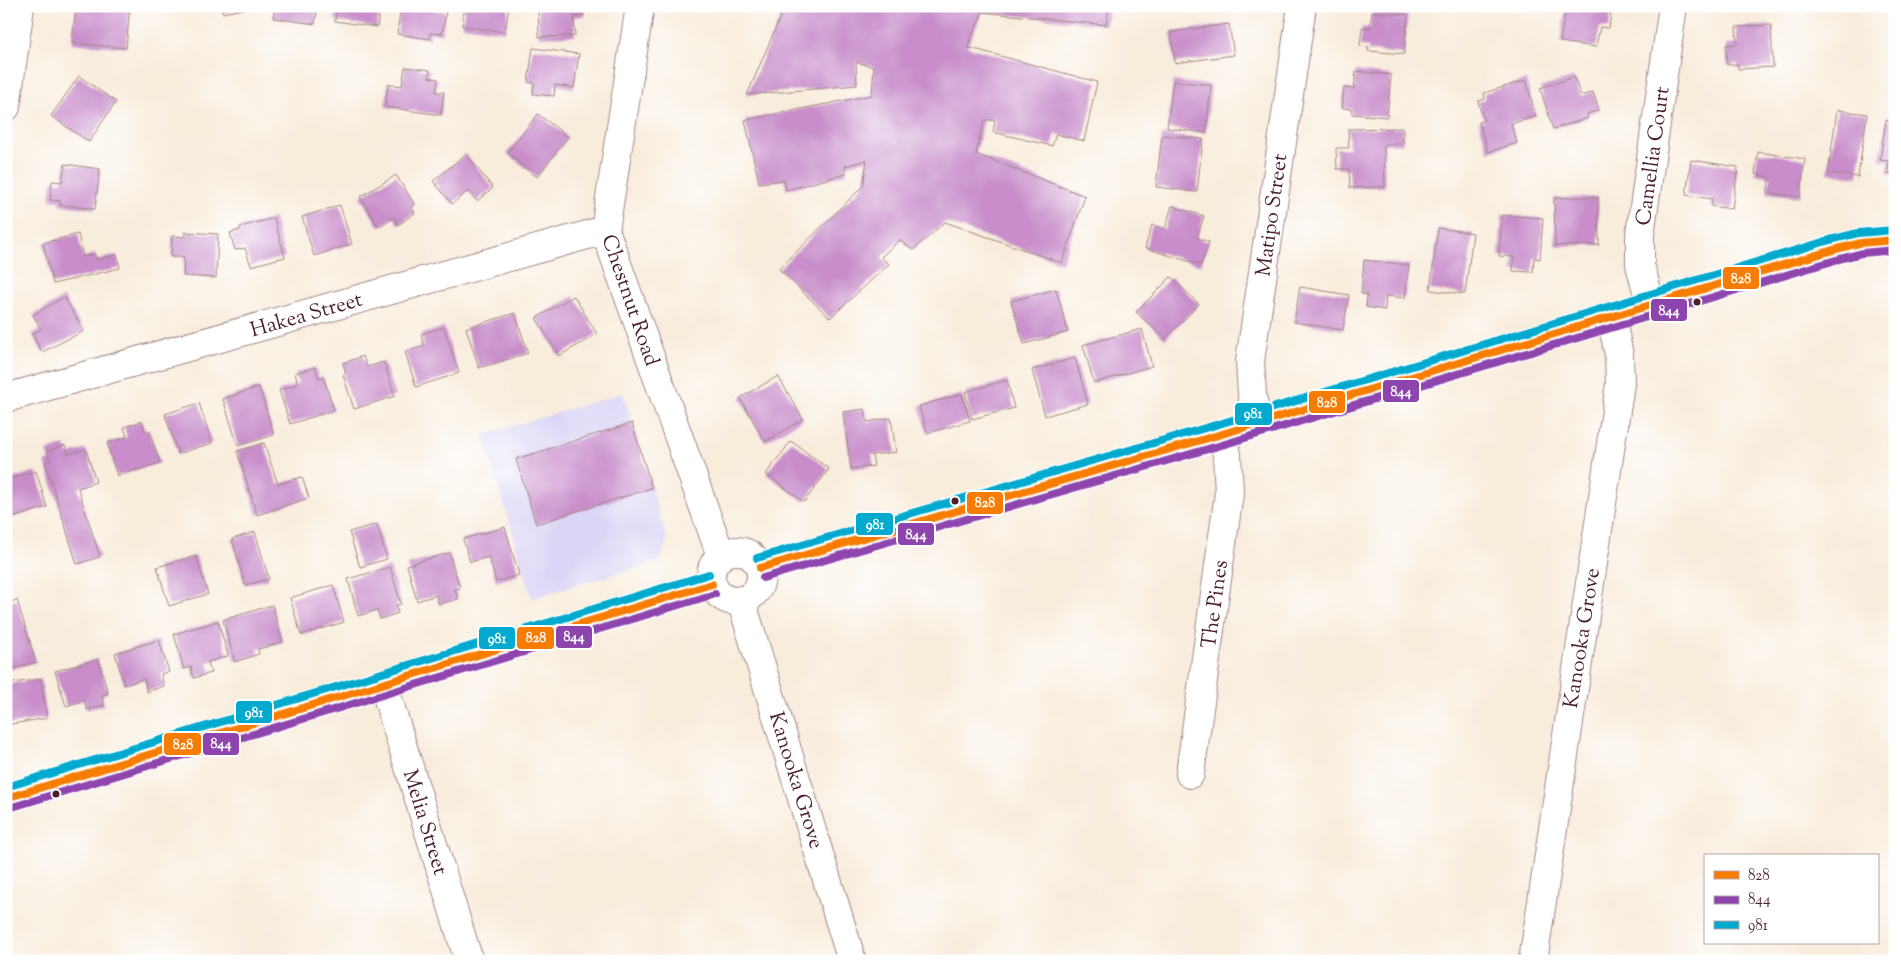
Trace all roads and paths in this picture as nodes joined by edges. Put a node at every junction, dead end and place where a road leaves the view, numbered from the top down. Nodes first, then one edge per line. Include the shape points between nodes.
1 (640, 6) edge
2 (1302, 6) edge
3 (1674, 6) edge
4 (14, 19) edge
5 (6, 107) edge
6 (605, 230) junction
7 (1895, 240) edge
8 (1650, 305) junction
9 (1611, 316) junction
10 (6, 398) edge
11 (1256, 423) junction
12 (1222, 434) junction
13 (721, 556) junction
14 (760, 568) junction
15 (712, 584) junction
16 (741, 600) junction
17 (383, 683) junction
18 (1190, 774) dead end
19 (6, 798) edge
20 (469, 961) edge
21 (852, 961) edge
22 (1533, 961) edge

1 - 6 street, Chestnut Road
2 - 11 street, Matipo Street via 1250,361
3 - 8 street, Camellia Court via 1640,235 1640,265
4 - 5 street
6 - 10 street, Hakea Street
6 - 13 street, Chestnut Road
7 - 8 street via 1860,243 1833,250
8 - 9 street
9 - 11 street
9 - 22 street, Kanooka Grove via 1619,355 1620,384
11 - 12 street
12 - 14 street
12 - 18 street, The Pines via 1227,454 1229,493
13 - 14 street via 728,552 746,552
13 - 15 street via 712,567
14 - 16 street via 759,585
15 - 16 street via 724,598
15 - 17 street
16 - 21 street, Kanooka Grove
17 - 19 street
17 - 20 street, Melia Street

